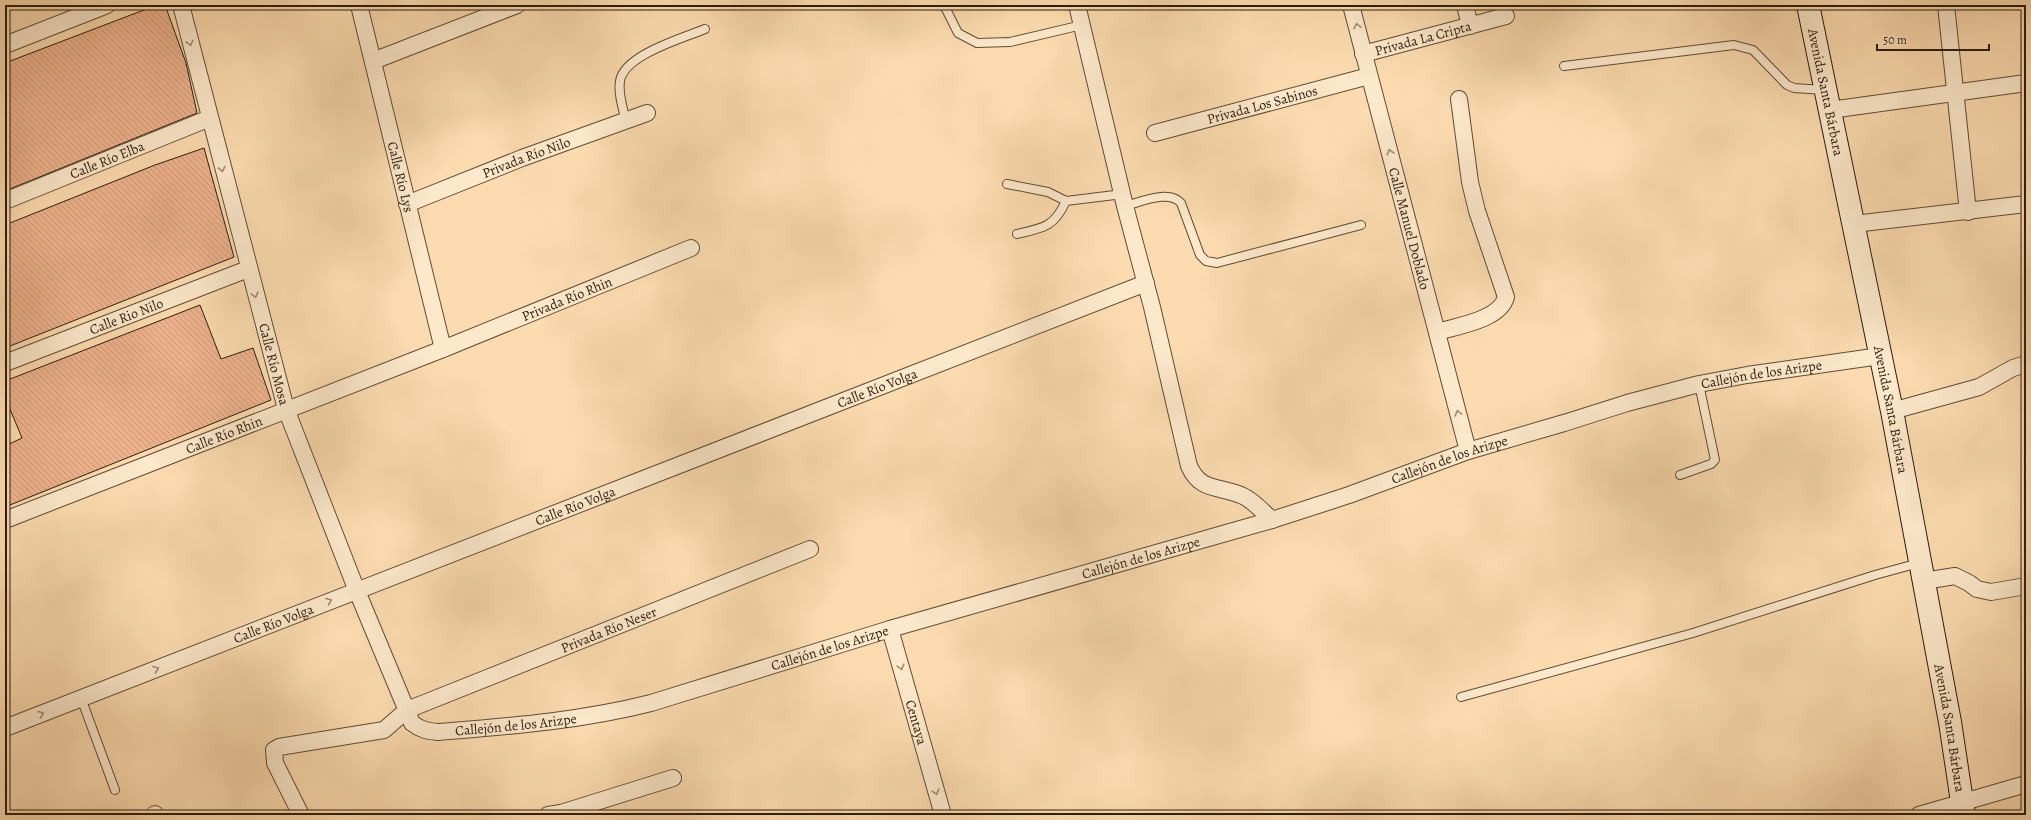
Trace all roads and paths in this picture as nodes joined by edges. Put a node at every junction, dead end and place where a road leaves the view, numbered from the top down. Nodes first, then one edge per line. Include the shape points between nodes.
1 (107, 5) edge
2 (181, 5) edge
3 (359, 5) edge
4 (517, 5) edge
5 (944, 5) edge
6 (1077, 5) edge
7 (1352, 5) edge
8 (1465, 5) edge
9 (1808, 5) edge
10 (1946, 5) edge
11 (1506, 16) dead end
12 (1082, 26) junction
13 (1470, 26) junction
14 (705, 29) dead end
15 (5, 45) edge
16 (1363, 54) junction
17 (373, 61) junction
18 (1564, 66) dead end
19 (1369, 76) junction
20 (2026, 83) edge
21 (1956, 92) junction
22 (1459, 99) dead end
23 (1828, 100) junction
24 (647, 114) dead end
25 (210, 118) junction
26 (626, 121) junction
27 (1154, 133) dead end
28 (1007, 184) dead end
29 (1124, 200) junction
30 (5, 201) edge
31 (1066, 201) junction
32 (406, 204) junction
33 (2026, 204) edge
34 (1968, 212) junction
35 (1854, 224) junction
36 (1361, 225) dead end
37 (1017, 234) dead end
38 (692, 248) dead end
39 (248, 269) junction
40 (1146, 283) junction
41 (1437, 332) junction
42 (443, 349) junction
43 (1880, 356) junction
44 (5, 363) edge
45 (2026, 364) edge
46 (1699, 384) junction
47 (286, 409) junction
48 (1892, 410) junction
49 (1468, 451) junction
50 (1680, 475) dead end
51 (5, 520) edge
52 (1272, 520) junction
53 (810, 549) dead end
54 (1922, 572) junction
55 (2026, 586) edge
56 (356, 591) junction
57 (890, 629) junction
58 (1461, 697) dead end
59 (81, 698) junction
60 (407, 710) junction
61 (5, 728) edge
62 (673, 778) dead end
63 (2026, 784) edge
64 (115, 790) dead end
65 (1963, 808) edge
66 (557, 814) edge
67 (301, 815) edge
68 (943, 815) edge
69 (1920, 815) edge

1 - 15 street
2 -> 25 street, Calle Río Mosa
3 - 17 street, Calle Río Lys
4 - 17 street
5 - 12 lane via 958,33 977,44 1010,42
6 - 12 street
16 -> 7 street, Calle Manuel Doblado
8 - 13 street
9 - 23 street, Avenida Santa Bárbara
10 - 21 street
11 - 13 street, Privada La Cripta
12 - 29 street
13 - 16 street, Privada La Cripta
14 - 26 lane via 646,53 630,64 620,80
16 - 19 street, Calle Manuel Doblado
17 - 32 street, Calle Río Lys
18 - 23 lane via 1734,45 1752,50 1787,85
19 - 27 street, Privada Los Sabinos
41 -> 19 street, Calle Manuel Doblado
20 - 21 street
21 - 23 street
21 - 34 street
22 - 41 street via 1470,182 1506,297 1502,307 1489,317
23 - 35 street, Avenida Santa Bárbara
24 - 26 street, Privada Río Nilo
25 - 30 street, Calle Río Elba
25 -> 39 street, Calle Río Mosa
26 - 32 street, Privada Río Nilo via 522,158
28 - 31 lane via 1048,192
29 - 31 lane
29 - 36 lane via 1169,196 1177,198 1200,255 1206,261 1217,262
29 - 40 street
31 - 37 lane via 1059,215 1043,228
32 - 42 street, Calle Río Lys
33 - 34 street
34 - 35 street
35 - 43 street, Avenida Santa Bárbara
38 - 42 street, Privada Río Rhin
39 - 44 street, Calle Rio Nilo
39 -> 47 street, Calle Río Mosa
40 - 52 street via 1192,473 1207,486 1243,496
40 - 56 street, Calle Río Volga
49 -> 41 street, Calle Manuel Doblado
42 - 47 street, Calle Río Rhin
43 - 46 street, Callejón de los Arizpe
43 - 48 street, Avenida Santa Bárbara
45 - 48 street via 2013,368 1979,387
46 - 49 street, Callejón de los Arizpe
46 - 50 lane via 1715,460 1712,464
47 - 51 street, Calle Río Rhin
47 - 56 street, Calle Río Mosa
48 - 54 street, Avenida Santa Bárbara
49 - 52 street, Callejón de los Arizpe
52 - 57 street, Callejón de los Arizpe
53 - 60 street, Privada Río Neser
54 - 55 street via 1955,576 1977,589 1991,592
54 - 58 lane via 1875,575 1693,633
54 - 65 street, Avenida Santa Bárbara
59 -> 56 street, Calle Río Volga
56 - 60 street, Calle Río Mosa
57 - 60 street, Callejón de los Arizpe via 650,703 580,718 438,732 419,729 412,722
57 -> 68 street, Centaya
61 -> 59 street, Calle Río Volga
59 - 64 lane
60 - 67 street, Privada Río Neser via 384,730 286,744 274,750 275,763
62 - 66 street
63 - 65 street
65 - 69 street

